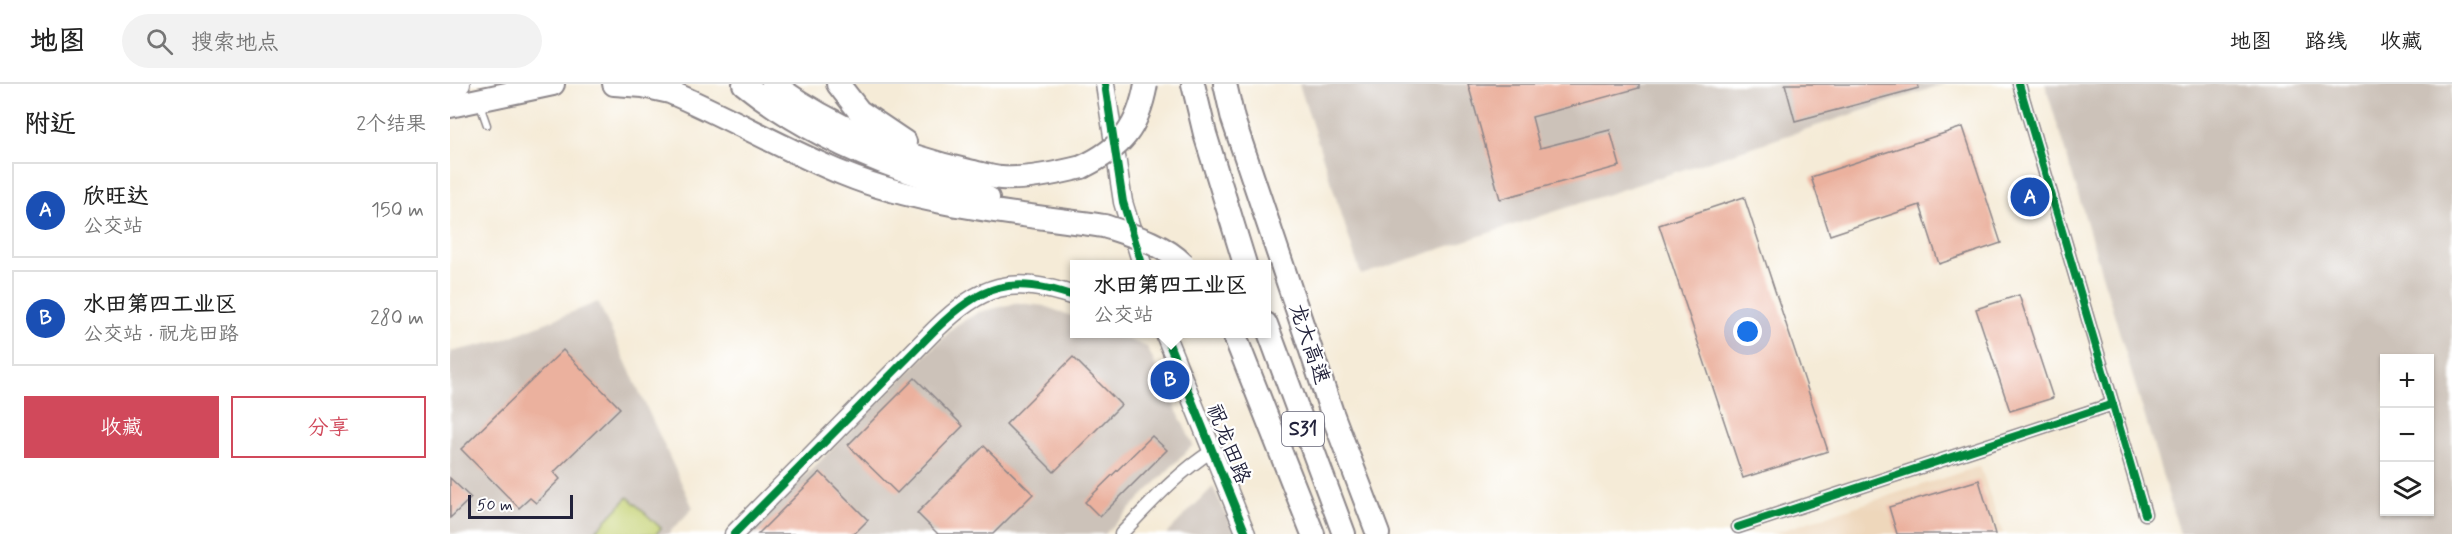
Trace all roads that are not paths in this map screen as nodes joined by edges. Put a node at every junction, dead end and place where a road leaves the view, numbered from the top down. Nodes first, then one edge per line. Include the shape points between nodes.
1 (460, 84) edge
2 (553, 84) edge
3 (614, 84) edge
4 (744, 84) edge
5 (773, 84) edge
6 (838, 84) edge
7 (1105, 84) edge
8 (1146, 84) edge
9 (1193, 84) edge
10 (1225, 84) edge
11 (2019, 84) edge
12 (450, 87) edge
13 (478, 99) junction
14 (450, 105) edge
15 (487, 125) dead end
16 (939, 165) junction
17 (1038, 217) junction
18 (1141, 260) edge
19 (1177, 260) edge
20 (1244, 260) edge
21 (1070, 295) edge
22 (1271, 337) edge
23 (1167, 338) edge
24 (1238, 341) edge
25 (2113, 404) junction
26 (1212, 451) junction
27 (2145, 514) dead end
28 (1738, 527) dead end
29 (734, 534) edge
30 (1121, 534) edge
31 (1246, 534) edge
32 (1313, 534) edge
33 (1344, 534) edge
34 (1378, 534) edge

1 - 12 main road
2 - 13 highway
3 - 17 highway via 670,92 845,174 891,190
4 - 17 highway via 810,128 855,151
5 - 16 highway via 868,137
6 - 16 highway via 859,111
7 - 18 street via 1123,202
8 - 16 highway, bridge via 1135,123 1123,141 1105,156 1082,167 1001,178
9 - 20 highway
10 - 34 highway, 龙大高速 / S31 via 1233,119 1332,413
11 - 25 street
13 - 14 highway
13 - 15 lane
17 - 19 highway, bridge via 1104,226 1136,236
21 - 29 street via 1021,285 984,292 969,300
22 - 33 highway, 龙大高速 / S31
23 - 26 street, 祝龙田路
24 - 32 highway
25 - 27 street
25 - 28 street
26 - 30 street via 1194,462
26 - 31 street, 祝龙田路

